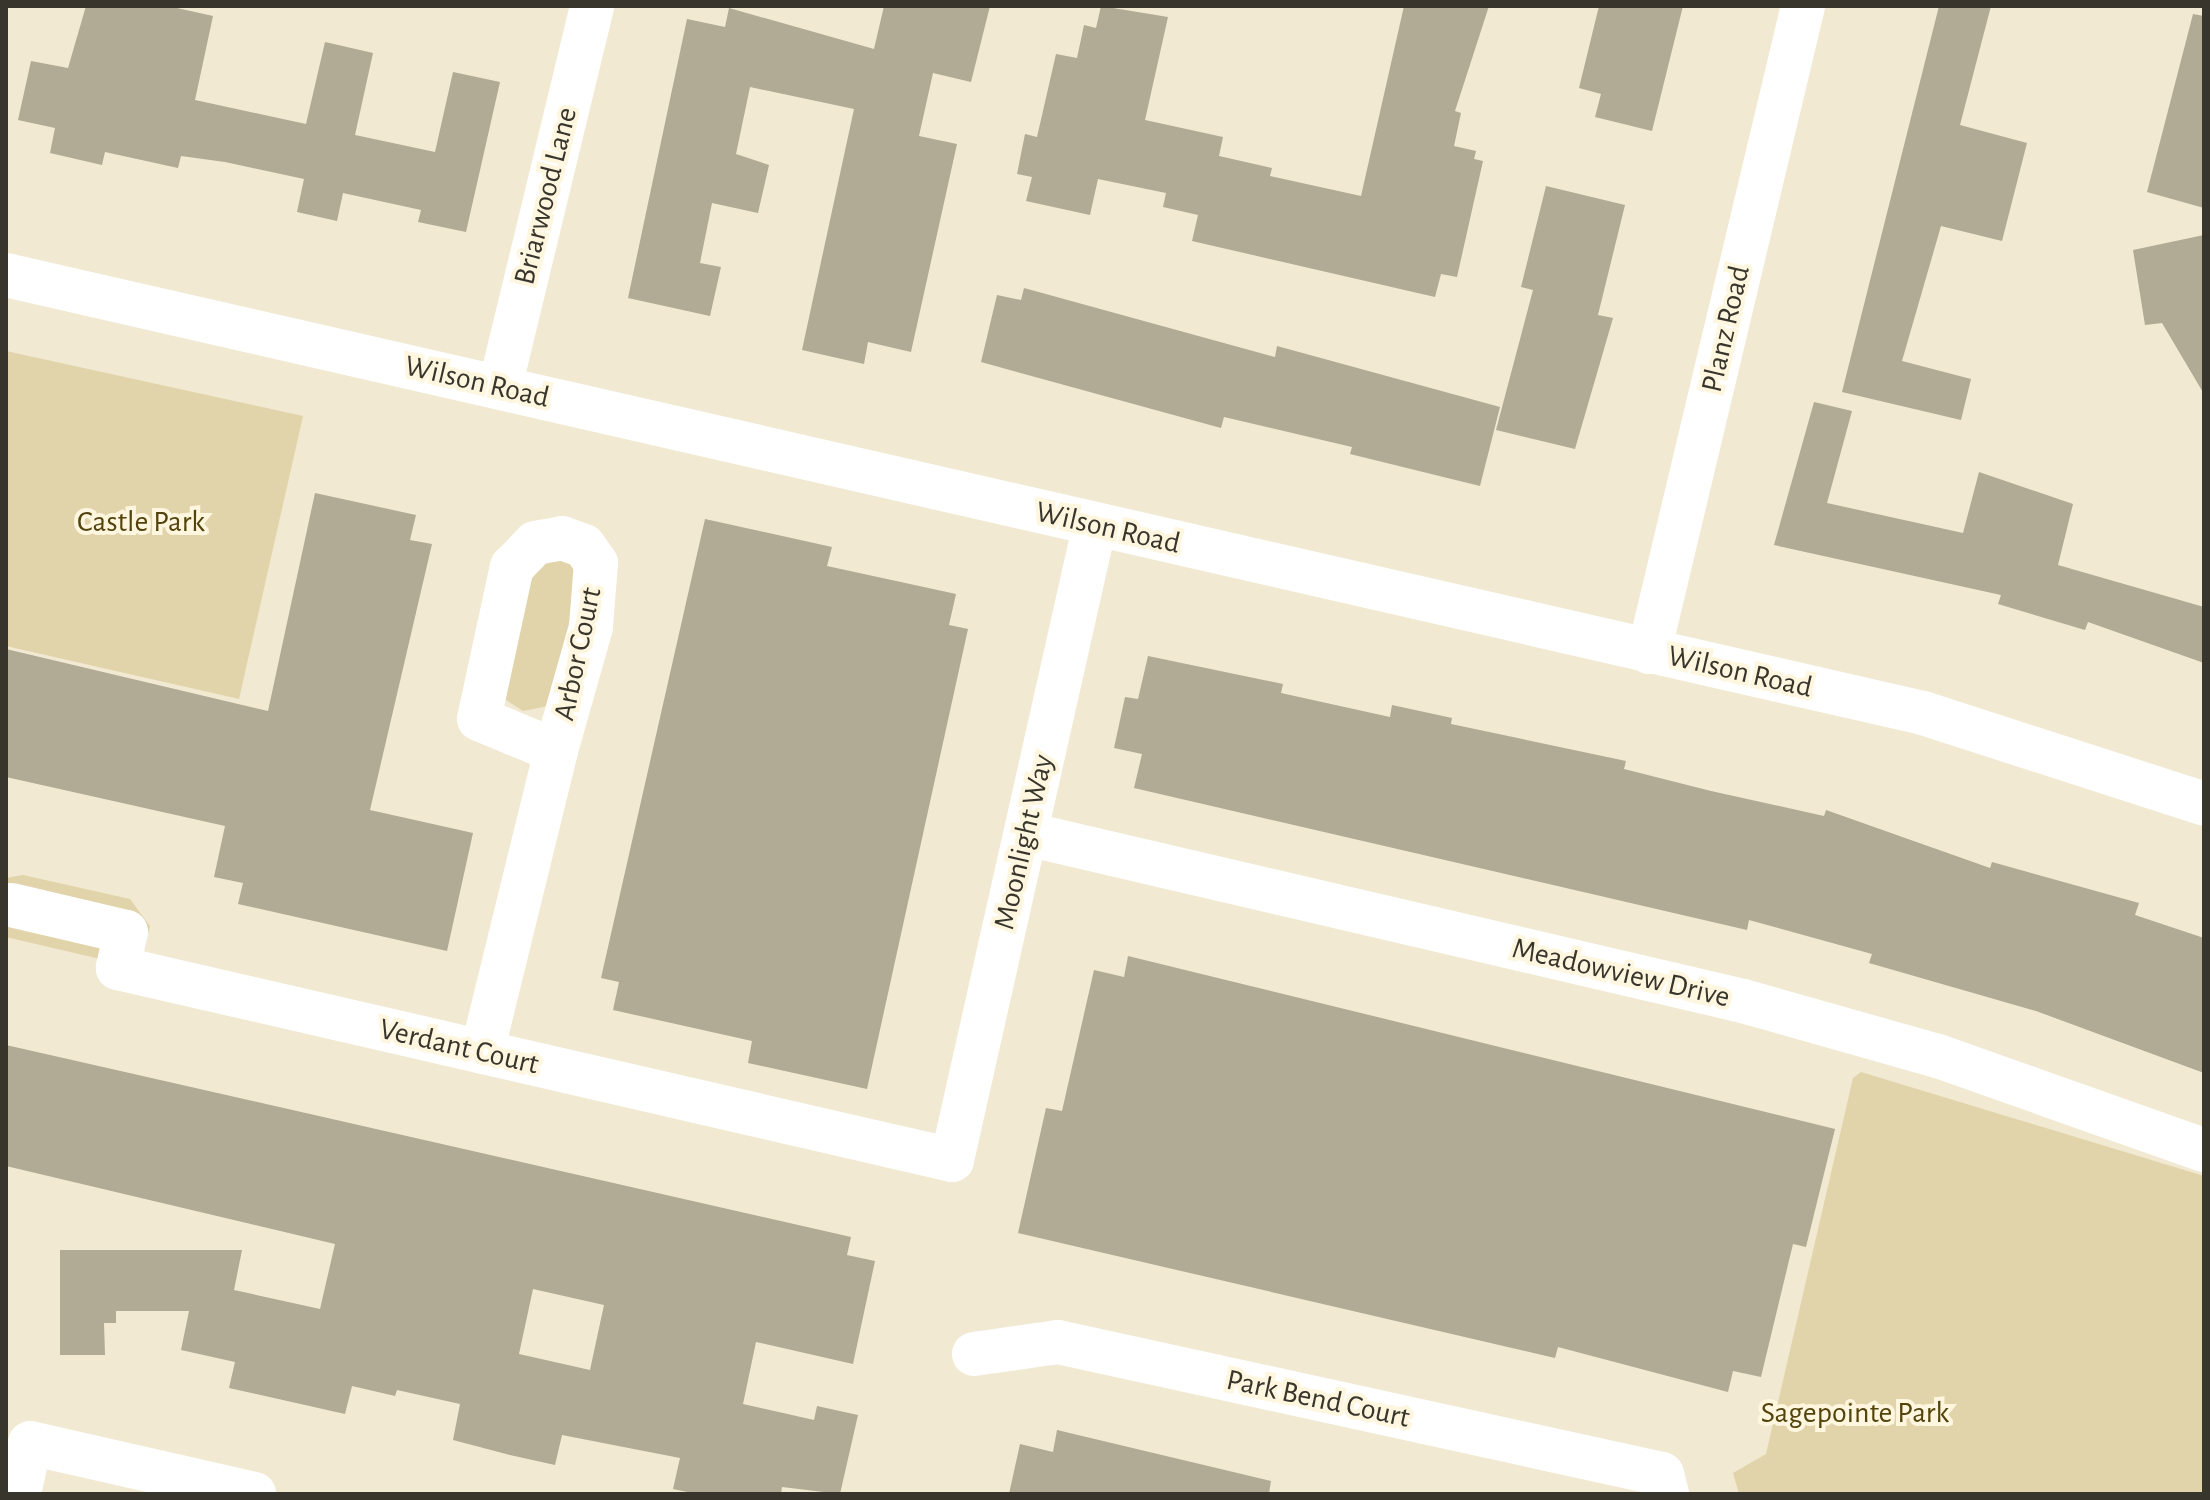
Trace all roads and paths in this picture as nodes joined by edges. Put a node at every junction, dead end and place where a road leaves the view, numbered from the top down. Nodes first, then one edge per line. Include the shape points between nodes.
1 (592, 6) edge
2 (1803, 6) edge
3 (6, 275) edge
4 (500, 387) junction
5 (1095, 524) junction
6 (1649, 652) junction
7 (556, 751) dead end
8 (2204, 804) edge
9 (1027, 834) junction
10 (11, 905) dead end
11 (482, 1052) junction
12 (2204, 1150) edge
13 (952, 1160) joint
14 (974, 1354) dead end
15 (1664, 1484) edge
16 (19, 1494) edge
17 (254, 1494) edge

1 - 4 street, Briarwood Lane
2 - 6 street, Planz Road
3 - 4 street, Wilson Road
4 - 5 street, Wilson Road
5 - 6 street, Wilson Road
5 - 9 street, Moonlight Way
6 - 8 street, Wilson Road via 1923,713
7 - 11 street, Arbor Court
9 - 12 street, Meadowview Drive via 1743,1001 1938,1056
9 - 13 street, Moonlight Way
10 - 11 street, Verdant Court via 126,932 118,968
11 - 13 street, Verdant Court
14 - 15 street, Park Bend Court via 1058,1342
16 - 17 street via 30,1443

